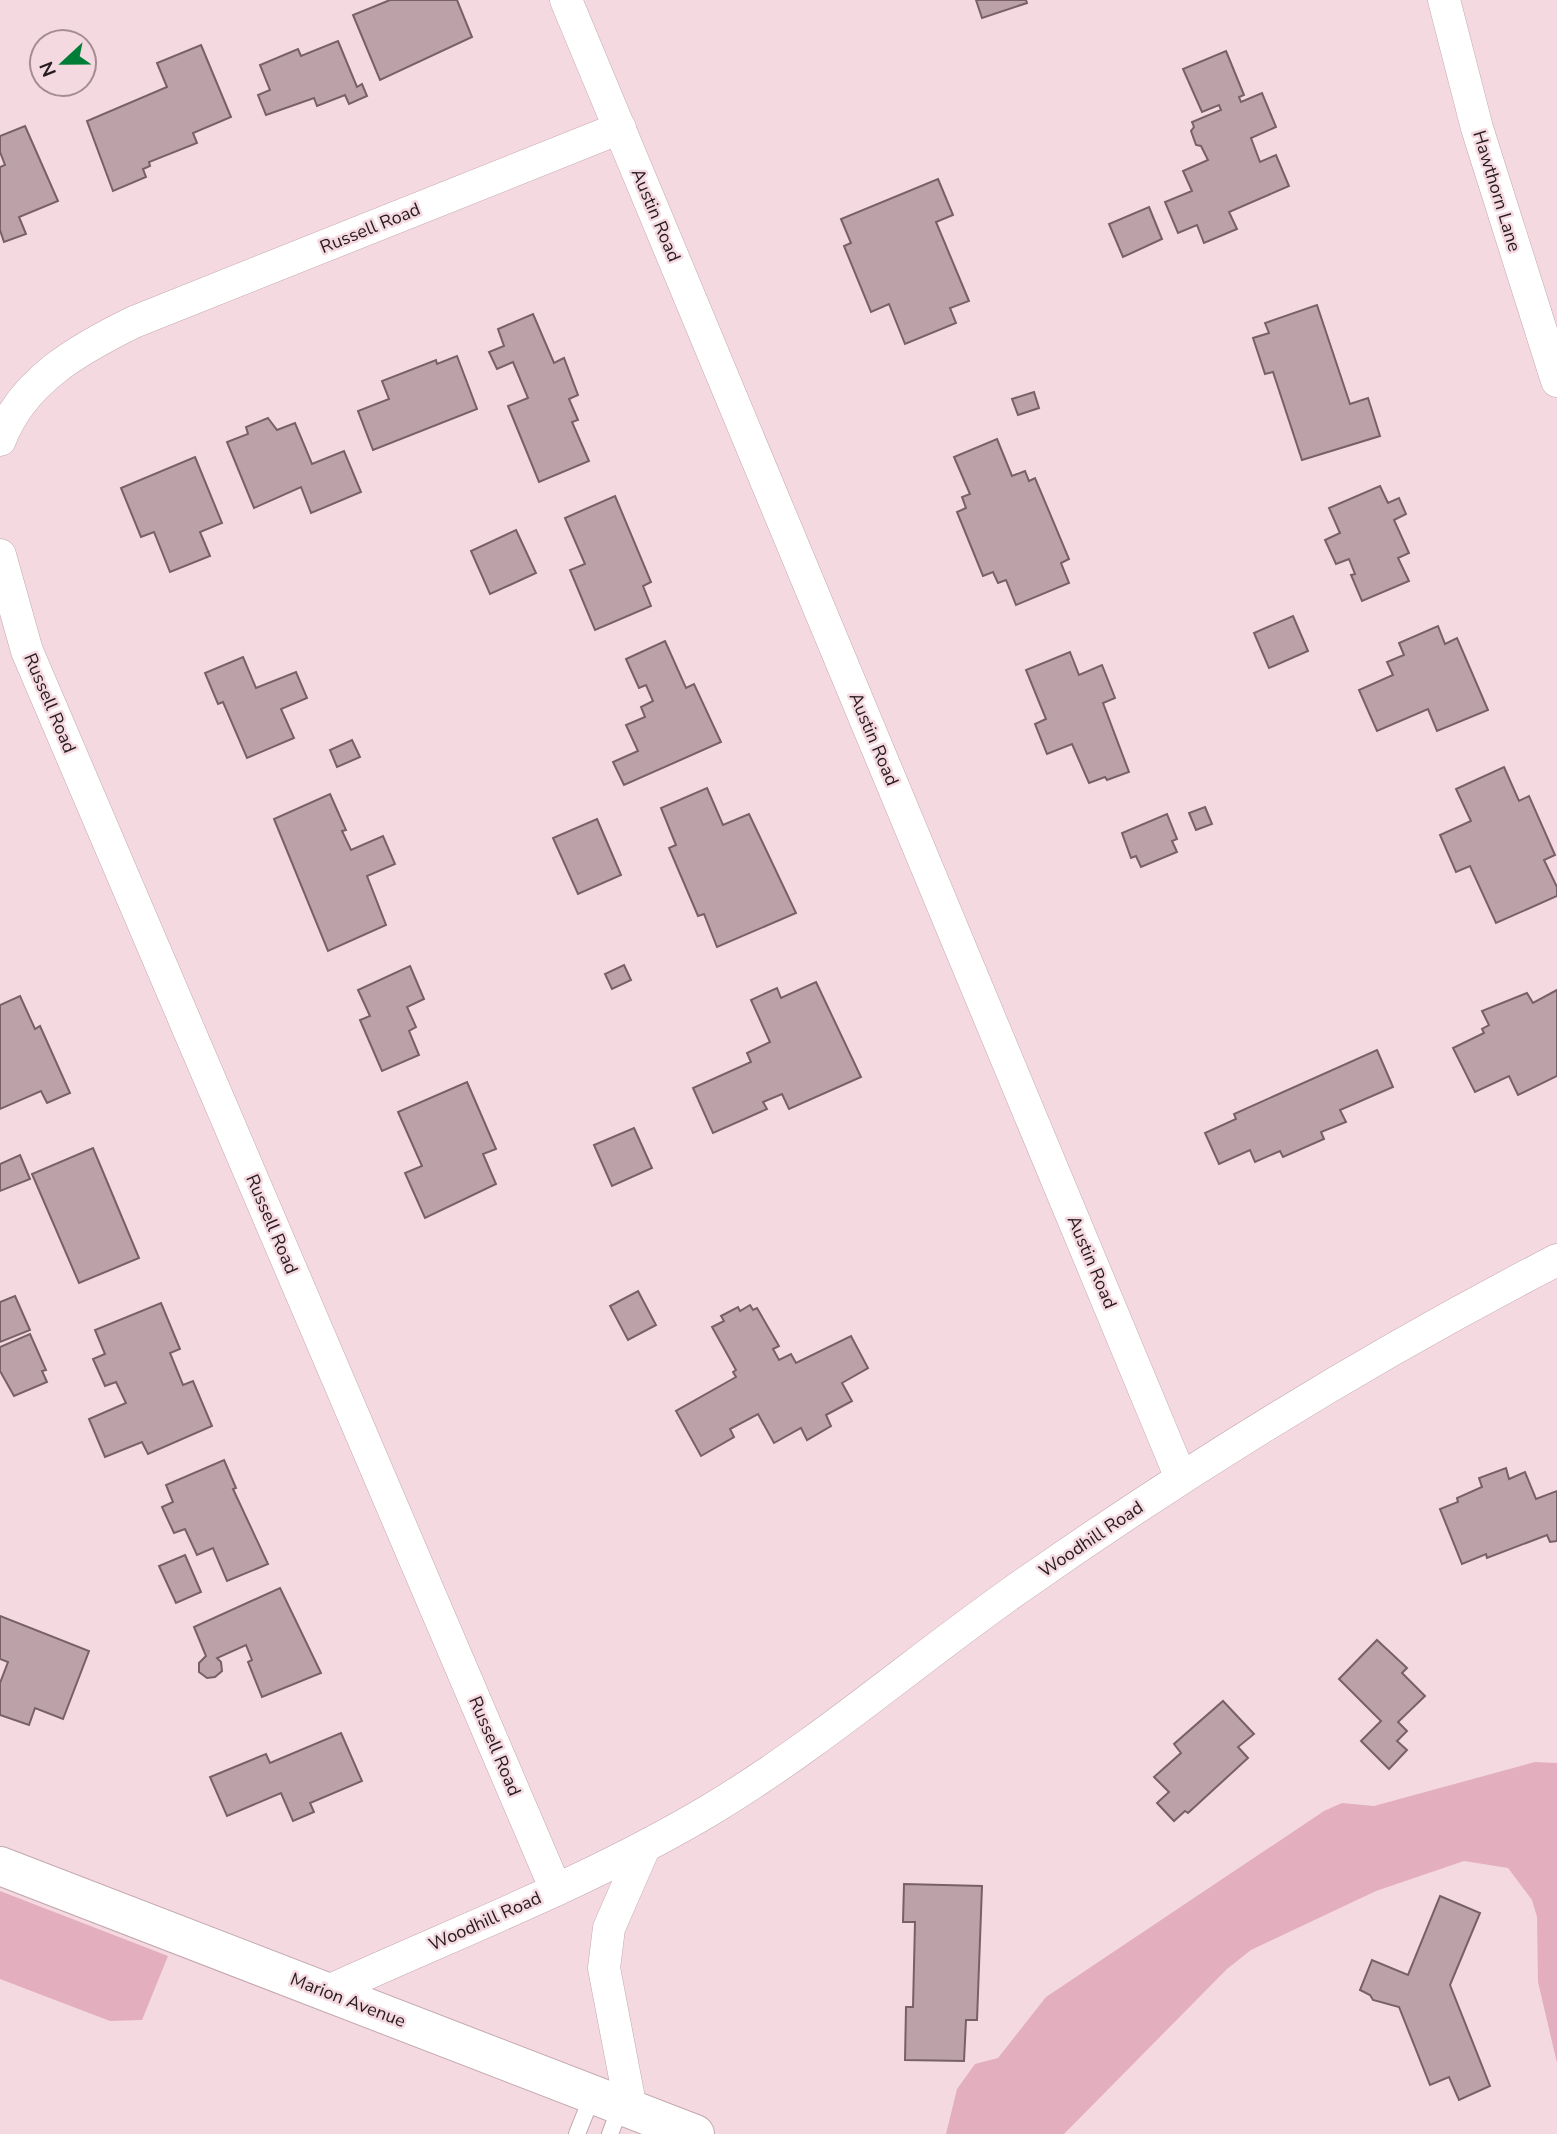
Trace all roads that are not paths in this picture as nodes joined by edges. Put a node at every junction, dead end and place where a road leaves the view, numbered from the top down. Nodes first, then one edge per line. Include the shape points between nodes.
1 (566, 0) edge
2 (1444, 0) edge
3 (620, 128) junction
4 (1557, 381) edge
5 (1, 434) edge
6 (0, 555) edge
7 (1557, 1260) edge
8 (1181, 1478) junction
9 (644, 1848) junction
10 (0, 1866) edge
11 (556, 1890) junction
12 (326, 1992) junction
13 (614, 2111) edge
14 (577, 2134) edge
15 (695, 2134) edge

1 - 3 street, Austin Road
2 - 4 street, Hawthorn Lane via 1477,128
3 - 5 street, Russell Road via 134,322 84,347 44,377 11,412
3 - 8 street, Austin Road
6 - 11 street, Russell Road via 27,651
7 - 8 street, Woodhill Road via 1335,1382
8 - 9 street, Woodhill Road via 1025,1583 778,1767
9 - 11 street, Woodhill Road
9 - 13 street via 609,1928 604,1968
10 - 12 street, Marion Avenue
11 - 12 street, Woodhill Road
12 - 13 street, Marion Avenue
13 - 14 lane
13 - 15 street, Marion Avenue

